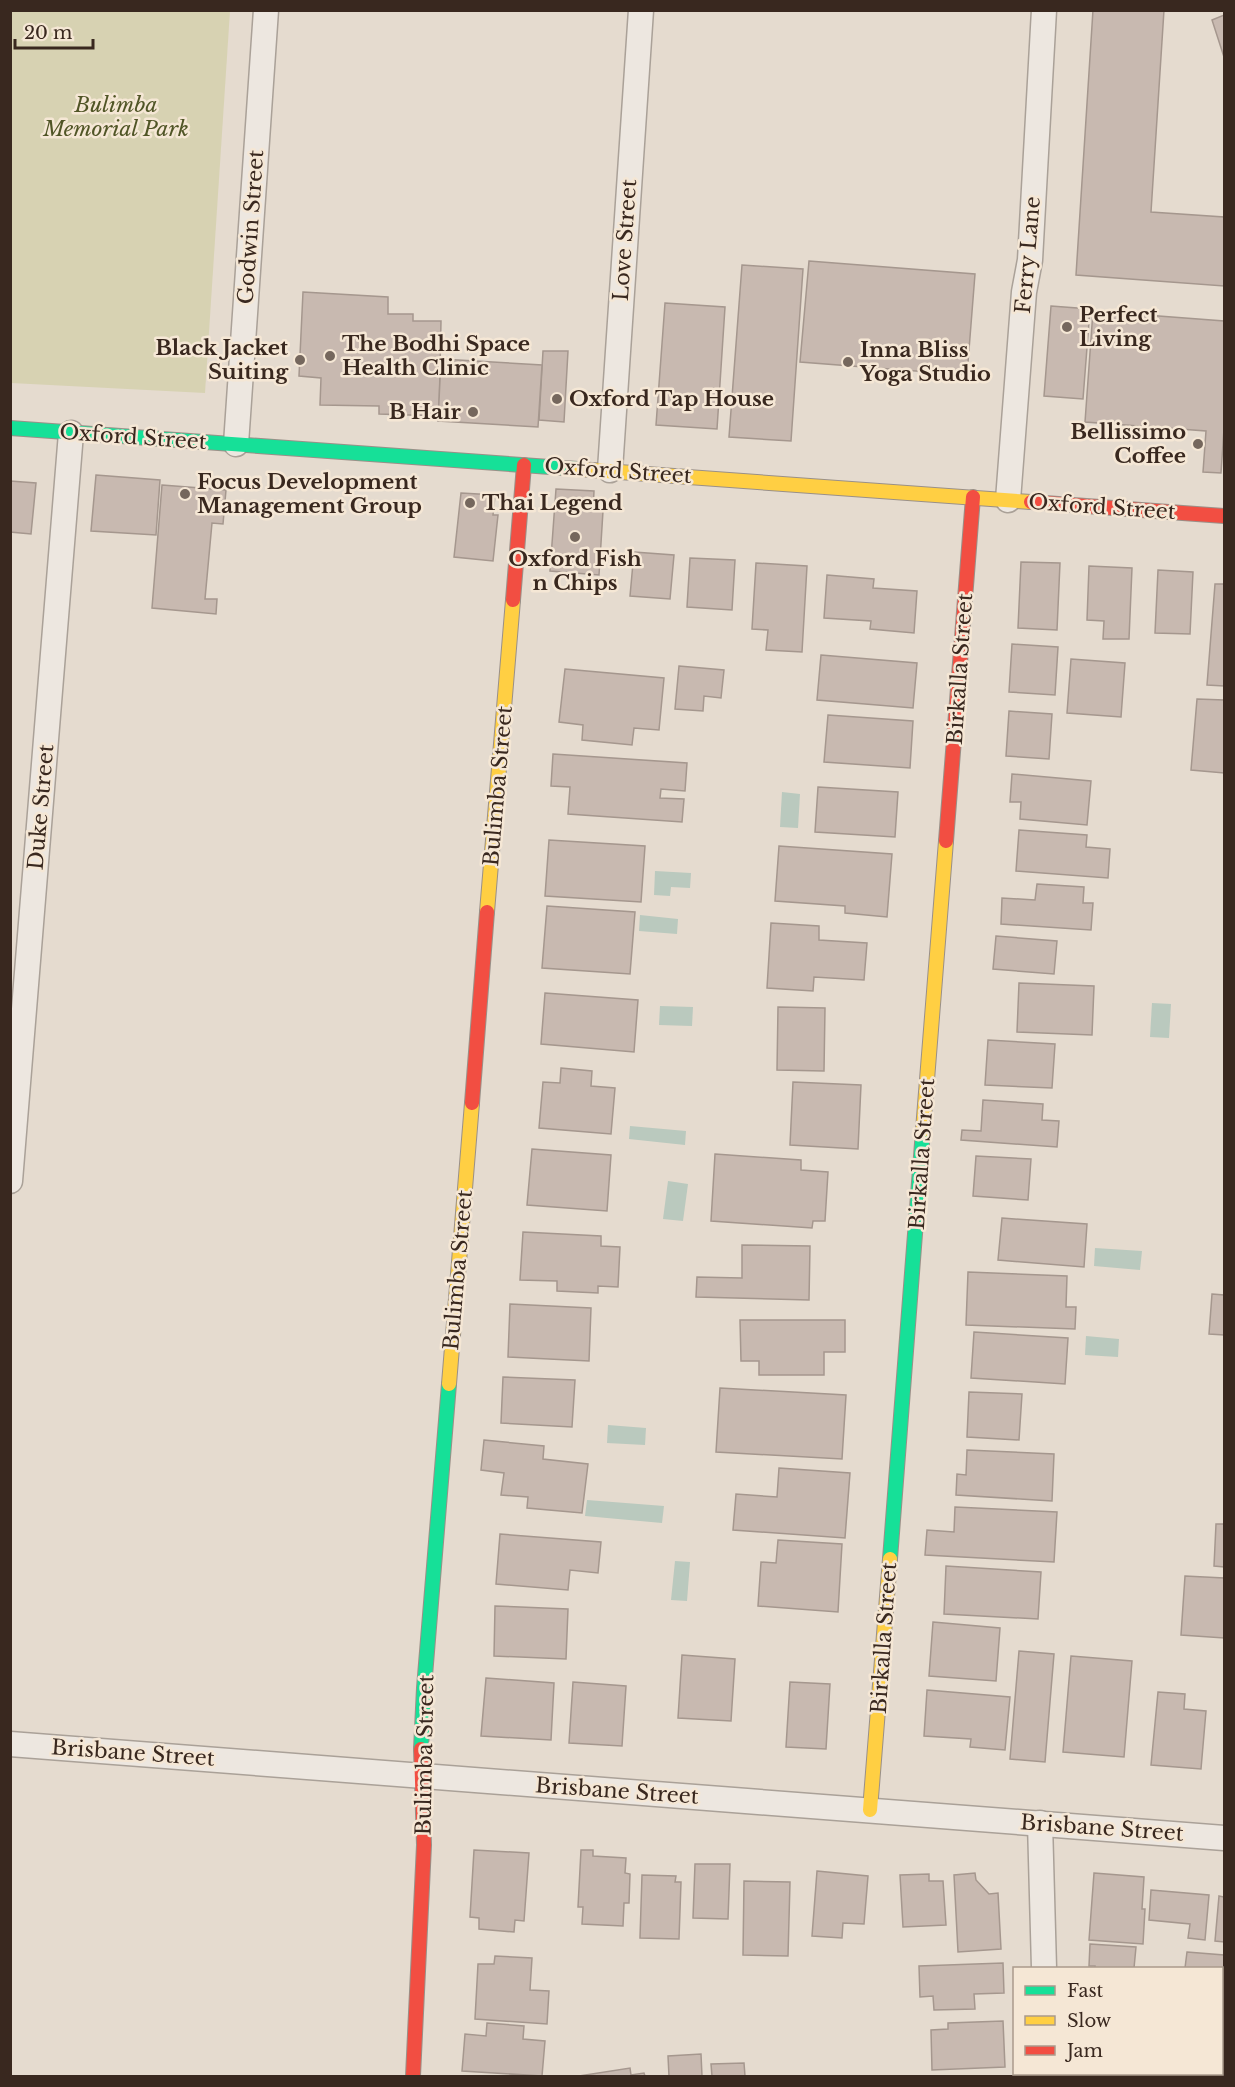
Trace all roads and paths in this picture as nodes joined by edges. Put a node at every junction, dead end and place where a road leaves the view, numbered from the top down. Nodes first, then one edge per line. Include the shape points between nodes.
1 (266, 10) edge
2 (641, 10) edge
3 (1044, 10) edge
4 (10, 428) edge
5 (71, 433) junction
6 (236, 444) junction
7 (524, 465) junction
8 (610, 470) junction
9 (974, 497) junction
10 (1008, 500) junction
11 (1224, 516) edge
12 (10, 1181) edge
13 (10, 1744) edge
14 (423, 1777) junction
15 (870, 1810) junction
16 (1040, 1823) junction
17 (1224, 1838) edge
18 (1044, 1967) edge
19 (413, 2076) edge

1 - 6 street, Godwin Street
2 - 8 street, Love Street
3 - 10 street, Ferry Lane via 1030,260 1024,292
4 - 5 street, Oxford Street
5 - 6 street, Oxford Street
5 - 12 street, Duke Street
6 - 7 street, Oxford Street
7 - 8 street, Oxford Street
7 - 14 street, Bulimba Street via 425,1676
8 - 9 street, Oxford Street
9 - 10 street, Oxford Street
9 - 15 street, Birkalla Street
10 - 11 street, Oxford Street
13 - 14 street, Brisbane Street
14 - 15 street, Brisbane Street
14 - 19 street, Bulimba Street via 424,1845
15 - 16 street, Brisbane Street
16 - 17 street, Brisbane Street
16 - 18 street

